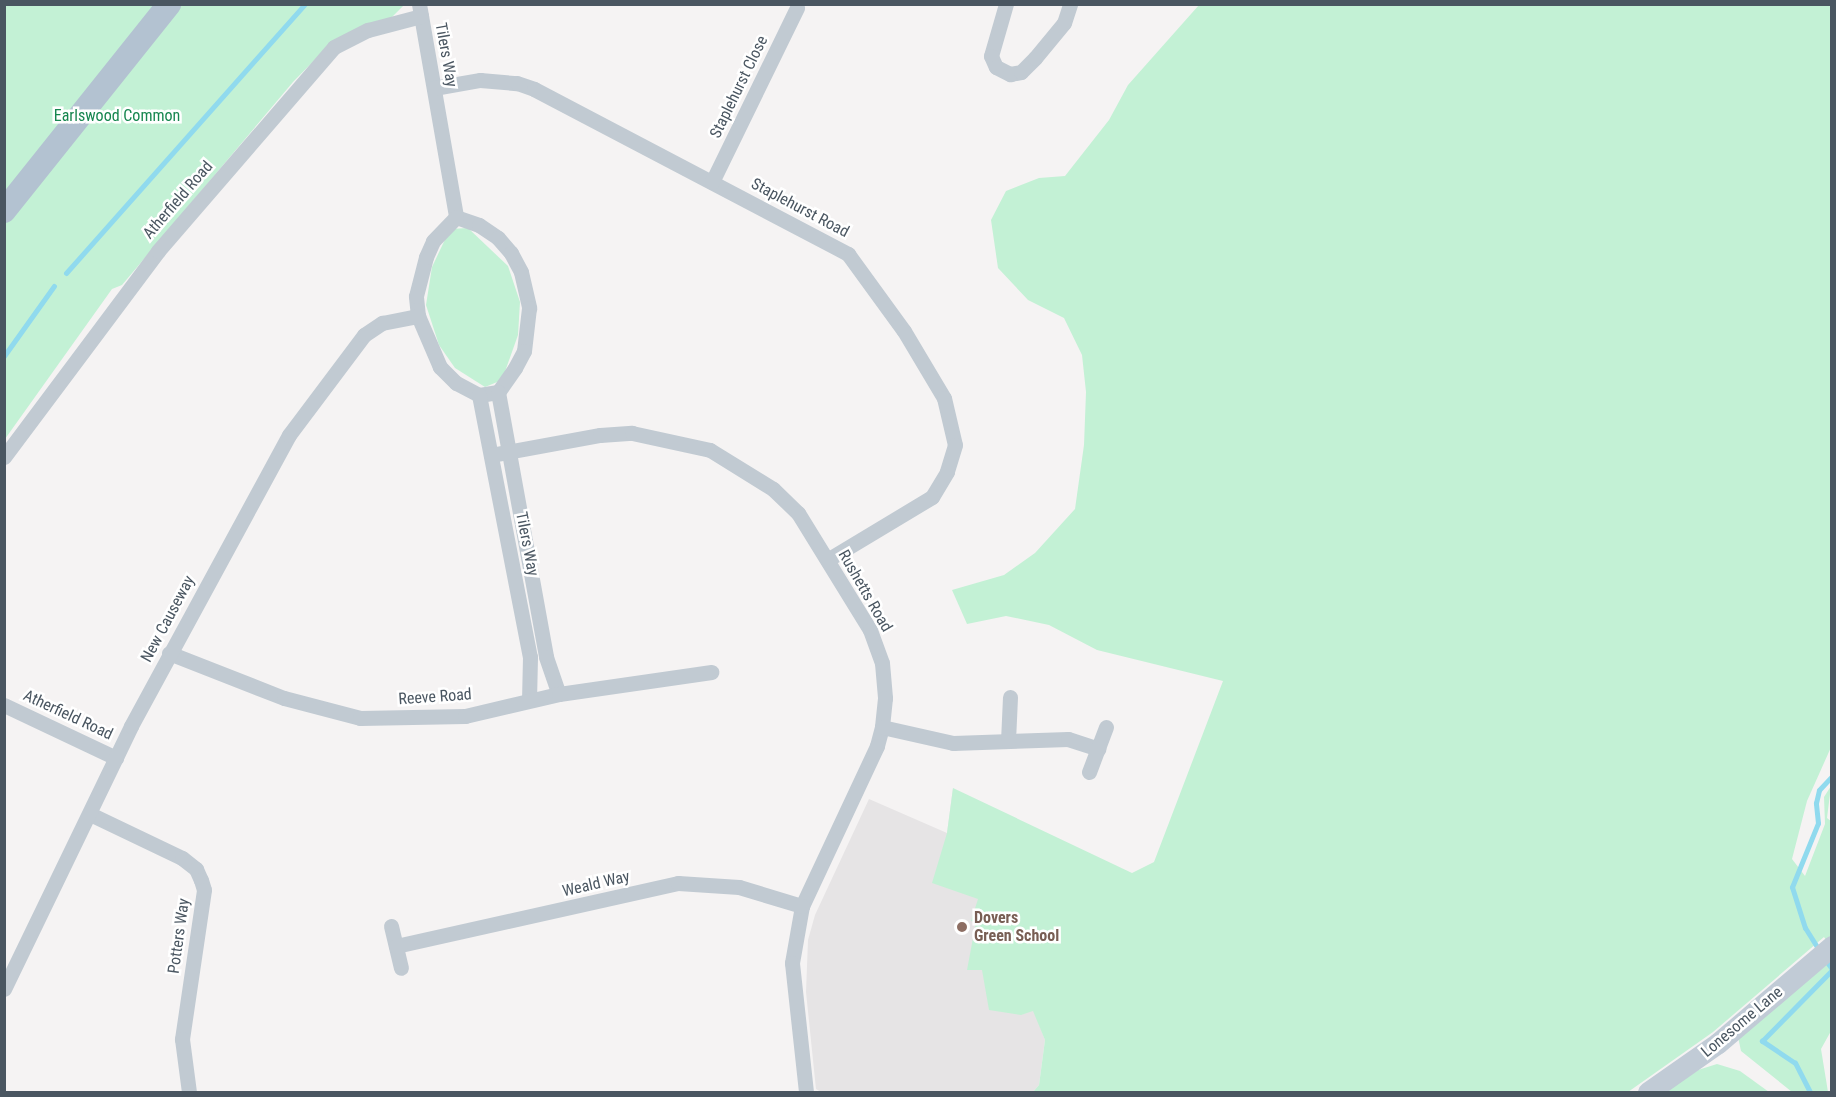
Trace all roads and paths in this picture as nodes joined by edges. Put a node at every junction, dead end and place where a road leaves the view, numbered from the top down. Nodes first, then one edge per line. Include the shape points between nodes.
1 (169, 4) edge
2 (1006, 4) edge
3 (1070, 4) edge
4 (798, 8) dead end
5 (420, 10) edge
6 (434, 87) junction
7 (712, 182) junction
8 (4, 211) edge
9 (456, 218) junction
10 (418, 316) junction
11 (498, 392) junction
12 (479, 395) junction
13 (511, 450) junction
14 (491, 455) junction
15 (4, 457) edge
16 (827, 560) junction
17 (169, 653) junction
18 (711, 672) dead end
19 (559, 694) junction
20 (1010, 697) dead end
21 (529, 700) junction
22 (4, 705) edge
23 (882, 727) junction
24 (1106, 727) dead end
25 (1008, 741) junction
26 (1098, 749) junction
27 (116, 758) junction
28 (1089, 772) dead end
29 (90, 814) junction
30 (802, 906) junction
31 (391, 926) dead end
32 (396, 946) junction
33 (1832, 946) edge
34 (401, 968) dead end
35 (4, 989) edge
36 (189, 1092) edge
37 (806, 1092) edge
38 (1648, 1092) edge

1 - 8 main road
2 - 3 street via 991,56 996,67 1010,74 1021,72 1035,58 1064,22
4 - 7 street, Staplehurst Close
5 - 6 street, Tilers Way
5 - 15 street, Atherfield Road via 334,47 158,251
6 - 7 street, Staplehurst Road via 480,80 517,83
6 - 9 street, Tilers Way
7 - 16 street, Staplehurst Road via 848,254 904,331 952,418 955,445 947,472 932,497
9 - 10 street via 433,241 426,257 416,296
9 - 11 street via 479,225 498,238 521,272 526,290 529,329 524,351
10 - 12 street via 440,367 456,383
10 - 17 street, New Causeway via 382,323 364,335 289,435
11 - 12 street
11 - 13 street, Tilers Way
12 - 14 street, Tilers Way
13 - 14 street, Rushetts Road
13 - 16 street, Rushetts Road via 632,433 710,450 773,489 798,513
13 - 19 street, Tilers Way via 546,657
14 - 21 street, Tilers Way via 530,657
16 - 23 street, Rushetts Road via 870,630 882,663
17 - 21 street, Reeve Road via 284,698 360,718 465,716
17 - 27 street, New Causeway
18 - 19 street, Reeve Road
19 - 21 street, Reeve Road
20 - 25 street
22 - 27 street, Atherfield Road
23 - 25 street via 953,743
23 - 30 street, Rushetts Road via 878,746
24 - 26 street
25 - 26 street via 1068,739
26 - 28 street
27 - 29 street, New Causeway
29 - 35 street, New Causeway
29 - 36 street, Potters Way via 182,858 196,869 201,880 204,890 182,1039 182,1065
30 - 32 street, Weald Way via 739,887 678,883
30 - 37 street, Rushetts Road via 792,963
31 - 32 street
32 - 34 street
33 - 38 street, Lonesome Lane via 1718,1043

